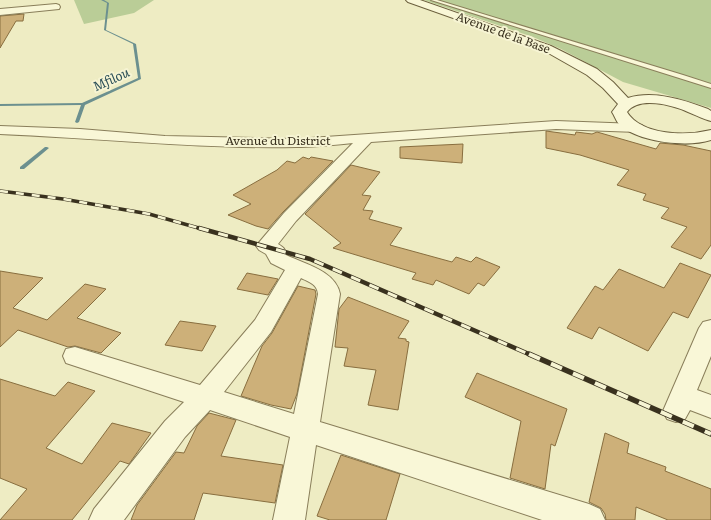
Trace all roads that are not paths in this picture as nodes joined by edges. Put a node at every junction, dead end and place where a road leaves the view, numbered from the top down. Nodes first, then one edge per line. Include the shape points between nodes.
1 (411, 0) edge
2 (433, 0) edge
3 (56, 6) dead end
4 (0, 12) edge
5 (592, 72) junction
6 (711, 86) edge
7 (664, 101) junction
8 (622, 108) junction
9 (711, 117) edge
10 (556, 125) junction
11 (637, 128) junction
12 (0, 130) edge
13 (711, 135) edge
14 (366, 139) junction
15 (693, 139) junction
16 (711, 139) edge
17 (296, 268) junction
18 (711, 328) edge
19 (75, 356) dead end
20 (205, 398) junction
21 (711, 406) edge
22 (305, 428) junction
23 (105, 520) edge
24 (289, 520) edge
25 (589, 520) edge

1 - 5 main road, Avenue de la Base via 532,41
2 - 6 lane
3 - 4 street
5 - 7 main road, Avenue de la Base
5 - 8 main road, Avenue de la Base via 608,85
7 - 8 main road, Avenue de la Base via 642,100
7 - 9 main road, Avenue de la Base via 688,106
8 - 10 street, Avenue du District
8 - 11 main road, Avenue de la Base via 623,120
10 - 11 street, Avenue du District
10 - 14 street, Avenue du District
11 - 15 main road, Avenue de la Base via 664,137
12 - 14 street, Avenue du District via 165,140 296,142
13 - 15 main road, Avenue de la Base
14 - 17 street via 290,217 266,246 276,251 278,259
15 - 16 main road
17 - 20 street via 263,326
17 - 22 street via 322,280 328,286
18 - 21 street via 679,403
19 - 20 street
20 - 22 street
20 - 23 street via 175,429
22 - 24 street
22 - 25 street

